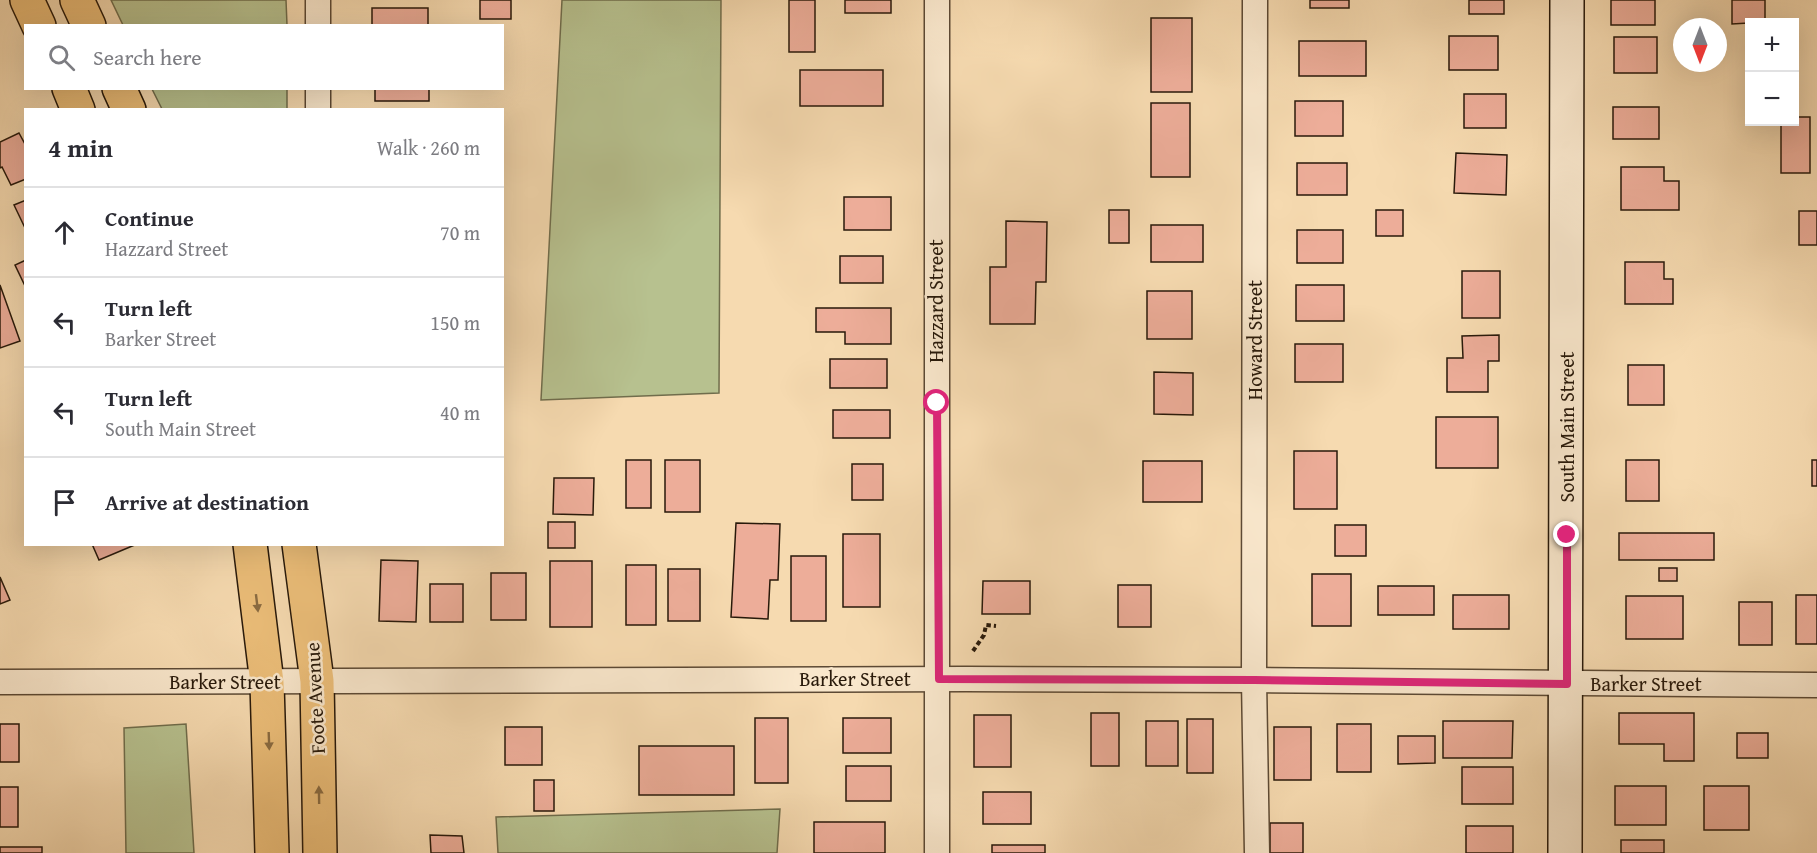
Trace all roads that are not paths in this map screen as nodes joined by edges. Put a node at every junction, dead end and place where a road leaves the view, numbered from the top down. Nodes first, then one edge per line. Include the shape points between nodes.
1 (27, 0) edge
2 (77, 0) edge
3 (318, 0) edge
4 (937, 0) edge
5 (1255, 0) edge
6 (1567, 0) edge
7 (38, 24) edge
8 (88, 24) edge
9 (318, 24) edge
10 (70, 90) edge
11 (120, 90) edge
12 (318, 90) edge
13 (77, 108) edge
14 (128, 108) edge
15 (318, 108) edge
16 (250, 546) edge
17 (300, 546) edge
18 (939, 679) junction
19 (1254, 680) junction
20 (317, 681) junction
21 (0, 682) edge
22 (267, 683) junction
23 (1567, 684) junction
24 (1817, 685) edge
25 (272, 853) edge
26 (320, 853) edge
27 (938, 853) edge
28 (1257, 853) edge
29 (1565, 853) edge

1 - 7 highway
2 - 8 highway
3 - 9 street
4 - 18 street, Hazzard Street
5 - 19 street, Howard Street
6 - 23 street, South Main Street
10 - 13 highway
11 - 14 highway
12 - 15 street
16 -> 22 highway
17 - 20 highway, Foote Avenue
18 - 19 street, Barker Street
18 - 20 street, Barker Street
18 - 27 street, Hazzard Street
19 - 23 street, Barker Street
19 - 28 street, Howard Street
20 - 22 street, Barker Street
26 -> 20 highway, Foote Avenue
21 - 22 street, Barker Street
22 -> 25 highway
23 - 24 street, Barker Street
23 - 29 street, South Main Street

